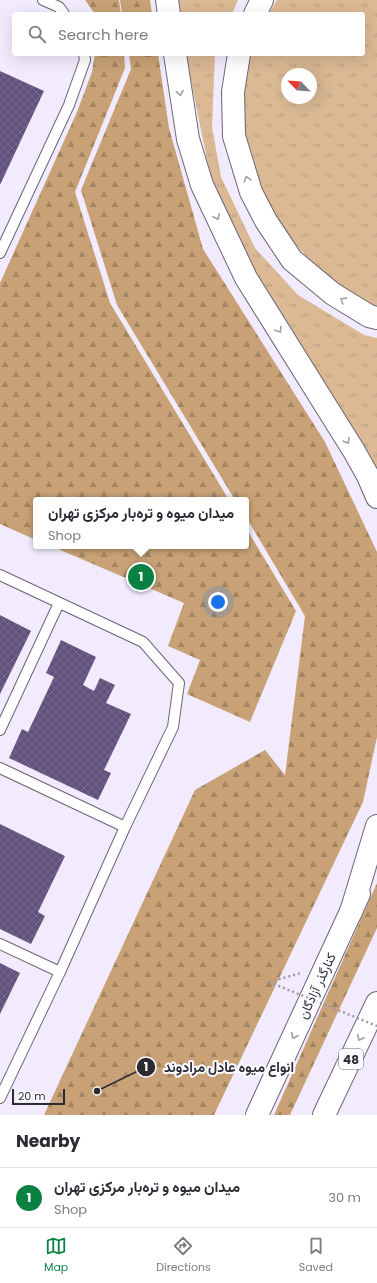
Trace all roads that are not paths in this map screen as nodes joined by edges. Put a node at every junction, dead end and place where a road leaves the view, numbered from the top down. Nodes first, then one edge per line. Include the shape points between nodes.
1 (43, 0) edge
2 (167, 0) edge
3 (262, 0) edge
4 (63, 12) edge
5 (169, 12) edge
6 (255, 12) edge
7 (85, 56) edge
8 (175, 56) edge
9 (240, 56) edge
10 (0, 253) edge
11 (377, 318) edge
12 (377, 497) edge
13 (0, 575) edge
14 (59, 603) junction
15 (0, 730) edge
16 (0, 768) edge
17 (377, 826) edge
18 (125, 827) junction
19 (377, 857) edge
20 (351, 912) junction
21 (0, 944) edge
22 (60, 972) junction
23 (377, 1003) edge
24 (0, 1098) edge
25 (257, 1115) edge
26 (324, 1115) edge

1 - 4 lane via 59,7
2 - 5 main road
3 - 6 main road
7 - 10 lane via 86,60 69,104
8 -> 12 main road via 188,139 202,185 246,278 354,452
11 -> 9 main road via 332,294 292,260 266,221 251,192 234,136 233,92
13 - 14 lane
14 - 15 lane
14 - 18 lane via 143,642 179,683 173,727
16 - 18 lane
17 - 20 main road
18 - 22 lane
19 - 20 main road, کنارگذر آزادگان
20 -> 25 main road, کنارگذر آزادگان
21 - 22 lane
22 - 24 lane
23 -> 26 main road, 48

